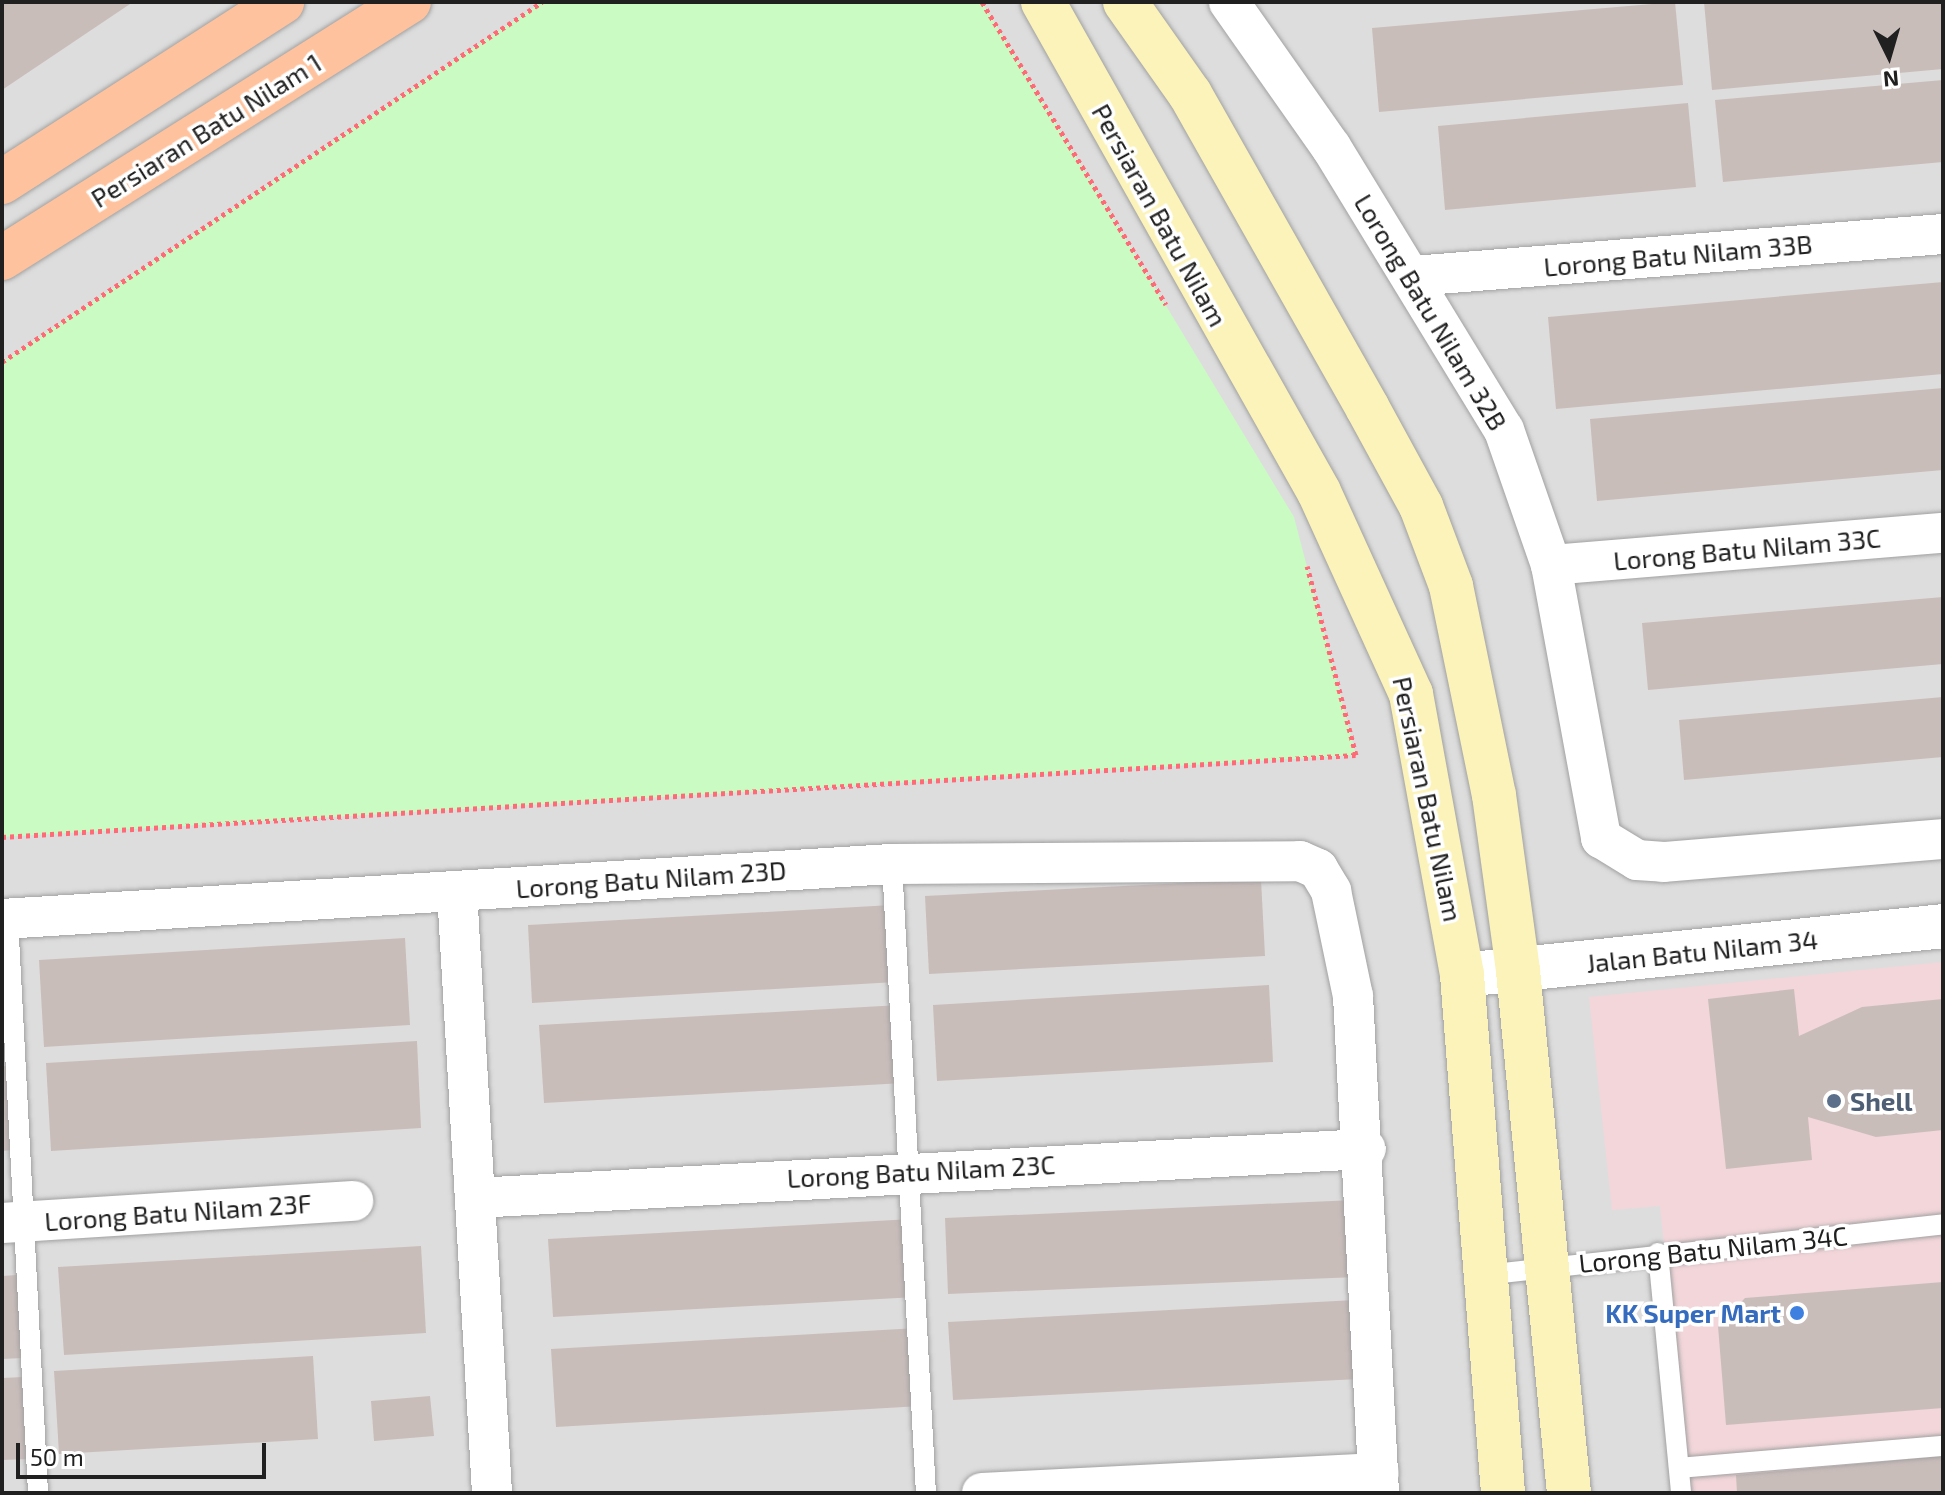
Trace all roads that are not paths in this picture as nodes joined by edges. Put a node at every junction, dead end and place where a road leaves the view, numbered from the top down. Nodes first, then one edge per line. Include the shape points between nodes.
1 (282, 2) edge
2 (409, 2) edge
3 (1043, 2) edge
4 (1125, 2) edge
5 (1229, 2) edge
6 (2, 182) edge
7 (1943, 234) edge
8 (2, 258) edge
9 (1413, 276) junction
10 (1943, 533) edge
11 (1551, 565) junction
12 (1943, 839) edge
13 (892, 864) junction
14 (457, 891) junction
15 (5, 918) edge
16 (1943, 926) edge
17 (1518, 971) junction
18 (1462, 975) junction
19 (1366, 1149) junction
20 (912, 1170) junction
21 (475, 1198) junction
22 (353, 1201) dead end
23 (13, 1222) edge
24 (1943, 1224) edge
25 (1658, 1253) junction
26 (1546, 1268) junction
27 (1484, 1275) junction
28 (1943, 1446) edge
29 (1679, 1468) junction
30 (1378, 1483) edge
31 (38, 1493) edge
32 (492, 1493) edge
33 (926, 1493) edge
34 (982, 1493) edge
35 (1503, 1493) edge
36 (1569, 1493) edge
37 (1681, 1493) edge

1 - 6 main road
2 - 8 main road, Persiaran Batu Nilam 1
3 - 18 main road, Persiaran Batu Nilam via 1374,600 1411,694
4 - 17 main road via 1190,94 1421,506 1470,663
5 - 9 street, Lorong Batu Nilam 32B
7 - 9 street, Lorong Batu Nilam 33B
9 - 11 street, Lorong Batu Nilam 32B via 1504,430
10 - 11 street, Lorong Batu Nilam 33C
11 - 12 street, Lorong Batu Nilam 32B via 1601,838 1637,860
13 - 14 street, Lorong Batu Nilam 23D
13 - 19 street, Lorong Batu Nilam 23D via 1300,861 1318,869 1341,916
13 - 20 lane
14 - 15 street, Lorong Batu Nilam 23D
14 - 21 street
15 - 23 lane
16 - 17 street, Jalan Batu Nilam 34
17 - 18 street, Jalan Batu Nilam 34
17 - 26 main road
18 - 27 main road, Persiaran Batu Nilam
19 - 20 street, Lorong Batu Nilam 23C
19 - 30 street
20 - 21 street, Lorong Batu Nilam 23C
20 - 33 lane
21 - 32 street
22 - 23 street, Lorong Batu Nilam 23F
23 - 31 lane
24 - 25 lane, Lorong Batu Nilam 34C
25 - 26 lane, Lorong Batu Nilam 34C
25 - 29 lane
26 - 27 lane, Lorong Batu Nilam 34C
26 - 36 main road
27 - 35 main road, Persiaran Batu Nilam
28 - 29 lane
29 - 37 lane
30 - 34 street

